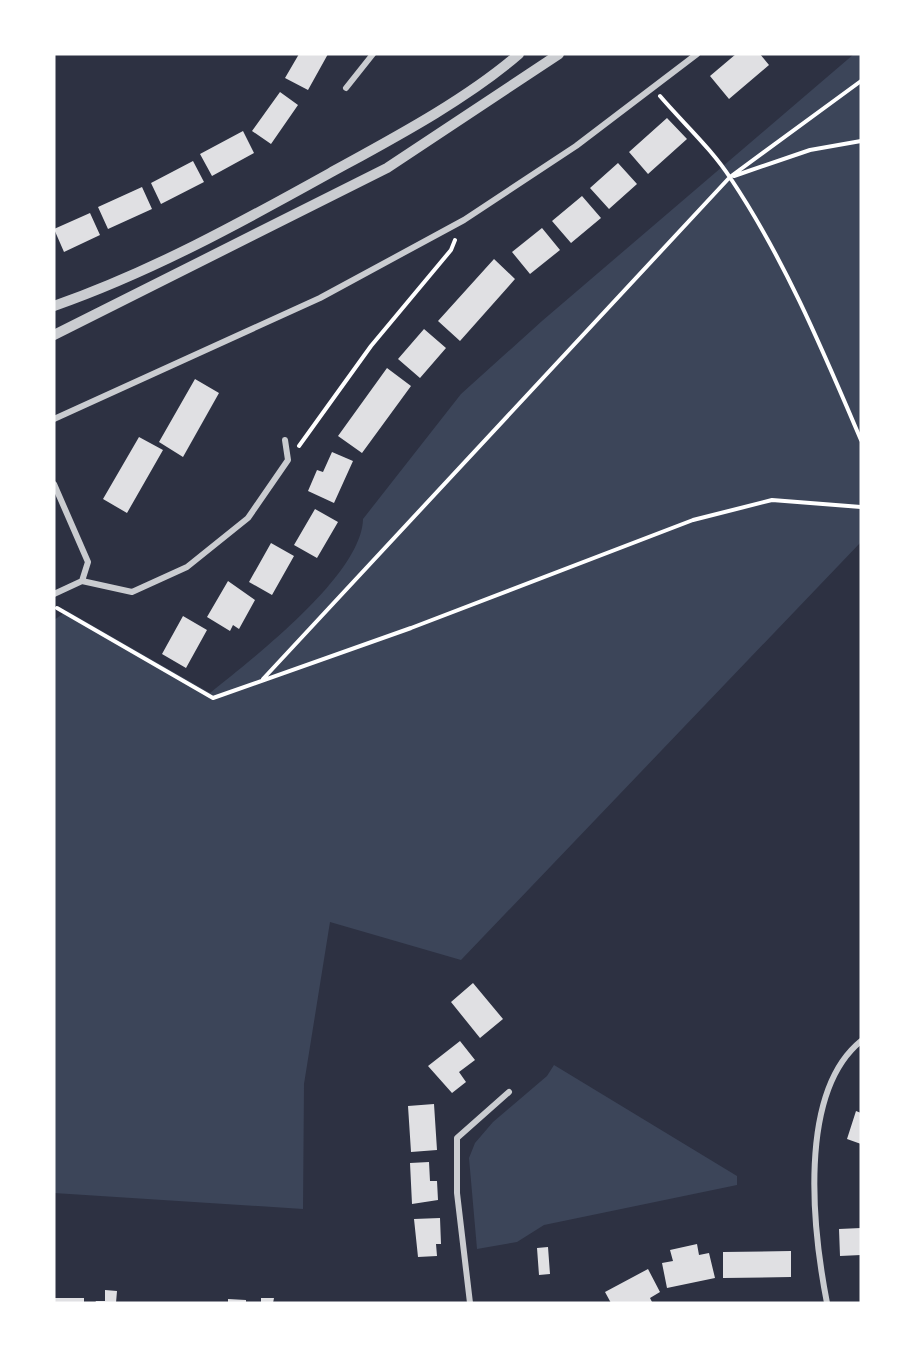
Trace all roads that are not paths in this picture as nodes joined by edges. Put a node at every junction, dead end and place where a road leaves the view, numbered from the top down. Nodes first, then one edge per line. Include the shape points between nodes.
1 (373, 54) edge
2 (519, 54) edge
3 (559, 54) edge
4 (697, 54) edge
5 (346, 88) dead end
6 (54, 306) edge
7 (54, 335) edge
8 (54, 419) edge
9 (285, 440) dead end
10 (54, 484) edge
11 (82, 581) junction
12 (54, 594) edge
13 (861, 1041) edge
14 (509, 1092) dead end
15 (470, 1303) edge
16 (827, 1303) edge

1 - 5 street
2 - 6 street via 501,70 386,142 206,242 108,287
3 - 7 street via 387,168
4 - 8 street via 576,146 464,220 320,298
9 - 11 street via 288,460 248,518 187,567 132,592
10 - 11 street via 88,562
11 - 12 street
13 - 16 street via 838,1067 818,1132 814,1175 816,1236
14 - 15 street via 457,1138 457,1193

